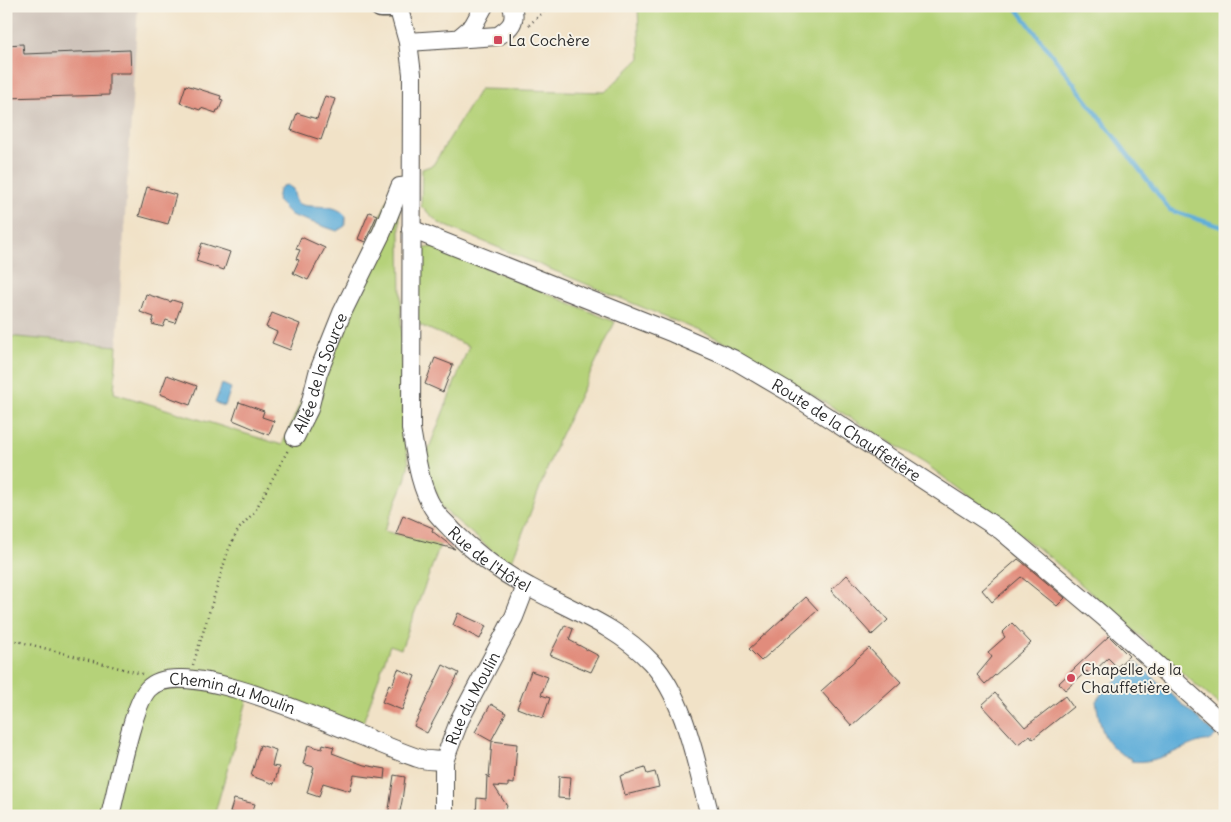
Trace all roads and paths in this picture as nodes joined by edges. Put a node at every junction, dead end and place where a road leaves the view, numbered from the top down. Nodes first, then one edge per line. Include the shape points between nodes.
1 (381, 6) edge
2 (392, 6) edge
3 (398, 6) edge
4 (484, 6) edge
5 (512, 6) edge
6 (458, 38) junction
7 (408, 42) junction
8 (411, 186) junction
9 (412, 229) junction
10 (295, 437) joint
11 (526, 586) junction
12 (6, 638) edge
13 (189, 678) junction
14 (170, 679) junction
15 (1225, 726) edge
16 (444, 761) junction
17 (110, 816) edge
18 (444, 816) edge
19 (710, 816) edge

1 - 2 main road
3 - 7 street, Rue de l'Hôtel
4 - 6 street via 473,26
5 - 6 street via 510,28 498,36
6 - 7 street
7 - 8 street, Rue de l'Hôtel via 412,74
8 - 9 street, Rue de l'Hôtel
8 - 10 street, Allée de la Source via 400,187 342,313 318,374 309,408
9 - 11 street, Rue de l'Hôtel via 411,429 422,481 433,509 462,540
9 - 15 street, Route de la Chauffetière via 674,333 733,359 789,392 1002,531
10 - 13 path, Allée de la Source via 255,511 238,530 228,551
11 - 16 street, Rue du Moulin via 514,617 460,718
11 - 19 street, Rue de l'Hôtel via 624,639 652,662 686,725
12 - 14 path
13 - 14 street, Chemin du Moulin
13 - 16 street, Chemin du Moulin via 219,682 419,759
14 - 17 street, Chemin du Moulin via 149,688 137,709
16 - 18 street, Rue du Moulin

